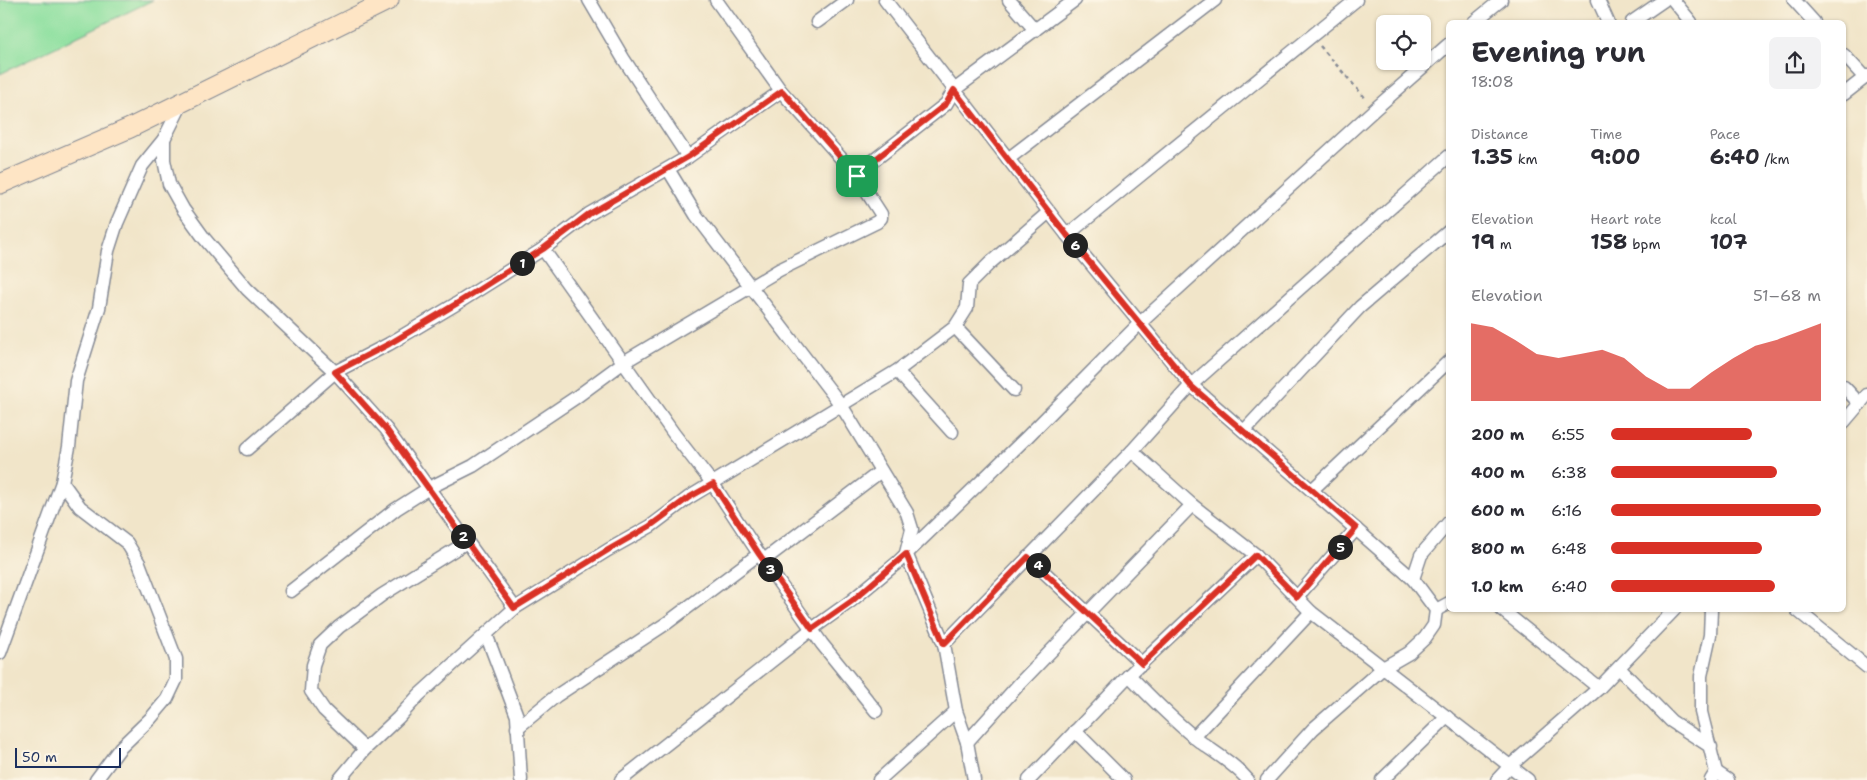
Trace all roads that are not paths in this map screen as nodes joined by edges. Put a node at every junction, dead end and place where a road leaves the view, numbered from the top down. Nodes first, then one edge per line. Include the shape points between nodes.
1 (389, 0) edge
2 (589, 0) edge
3 (716, 0) edge
4 (847, 0) edge
5 (885, 0) edge
6 (1009, 0) edge
7 (1075, 0) edge
8 (1215, 0) edge
9 (1356, 0) edge
10 (1501, 0) edge
11 (1598, 0) edge
12 (1664, 0) edge
13 (1673, 0) edge
14 (1794, 0) edge
15 (1476, 20) edge
16 (1605, 20) edge
17 (1635, 20) edge
18 (1689, 20) edge
19 (1812, 20) edge
20 (817, 22) dead end
21 (1035, 30) junction
22 (1446, 47) edge
23 (1846, 57) edge
24 (1866, 77) edge
25 (954, 90) junction
26 (782, 91) junction
27 (1846, 92) edge
28 (182, 102) junction
29 (164, 139) junction
30 (688, 157) junction
31 (1008, 159) junction
32 (1446, 159) edge
33 (668, 169) junction
34 (857, 176) junction
35 (0, 184) edge
36 (1049, 212) junction
37 (1446, 234) edge
38 (1067, 235) junction
39 (543, 249) junction
40 (751, 286) junction
41 (1139, 324) junction
42 (955, 327) junction
43 (624, 362) junction
44 (1446, 364) edge
45 (897, 370) junction
46 (335, 372) junction
47 (1191, 386) junction
48 (1846, 388) edge
49 (1014, 390) dead end
50 (1863, 400) edge
51 (841, 406) junction
52 (1846, 420) edge
53 (1244, 431) junction
54 (952, 432) dead end
55 (247, 449) dead end
56 (1132, 451) junction
57 (881, 471) junction
58 (62, 482) junction
59 (713, 484) junction
60 (429, 488) junction
61 (1312, 490) junction
62 (1192, 505) junction
63 (1446, 526) edge
64 (1356, 528) junction
65 (467, 542) junction
66 (906, 554) junction
67 (1256, 555) junction
68 (761, 557) junction
69 (1028, 557) junction
70 (1413, 579) junction
71 (291, 591) dead end
72 (1297, 597) junction
73 (1446, 605) edge
74 (514, 608) junction
75 (1436, 610) junction
76 (1088, 612) junction
77 (1311, 612) junction
78 (1504, 612) edge
79 (1672, 612) edge
80 (1711, 612) edge
81 (1799, 612) edge
82 (812, 629) junction
83 (486, 634) junction
84 (944, 644) junction
85 (0, 653) edge
86 (1142, 664) junction
87 (1867, 667) edge
88 (1383, 668) junction
89 (1618, 668) junction
90 (1130, 676) junction
91 (1599, 688) junction
92 (876, 711) dead end
93 (956, 711) junction
94 (1446, 717) junction
95 (517, 728) junction
96 (1075, 731) junction
97 (1194, 737) junction
98 (967, 742) junction
99 (1711, 747) junction
100 (365, 749) junction
101 (1510, 766) junction
102 (1714, 776) edge
103 (884, 778) edge
104 (96, 780) edge
105 (339, 780) edge
106 (521, 780) edge
107 (621, 780) edge
108 (974, 780) edge
109 (1029, 780) edge
110 (1124, 780) edge
111 (1248, 780) edge
112 (1267, 780) edge
113 (1382, 780) edge
114 (1498, 780) edge
115 (1528, 780) edge
116 (1728, 780) edge

1 - 28 street
2 - 30 street
3 - 26 street
4 - 20 street
5 - 25 street
6 - 21 street
7 - 21 street
8 - 31 street
9 - 38 street
10 - 15 street
11 - 16 street
12 - 17 street
13 - 18 street
14 - 19 street
21 - 25 street
22 - 41 street
23 - 24 street
24 - 27 street
25 - 31 street
25 - 34 street via 946,104
26 - 30 street
26 - 34 street
28 - 29 street
28 - 35 street
29 - 46 street via 169,184 188,216 247,289
29 - 58 street via 142,166 116,223 99,308 76,381
30 - 33 street
31 - 36 street
32 - 47 street
33 - 39 street via 589,214
33 - 40 street via 696,215
34 - 40 street via 881,218
36 - 38 street
36 - 42 street via 969,284 967,308
37 - 53 street via 1360,307
38 - 41 street
39 - 43 street
39 - 46 street via 389,344
40 - 43 street
40 - 51 street
41 - 47 street
41 - 66 street
42 - 45 street
42 - 49 street
43 - 59 street
43 - 60 street via 473,466
44 - 61 street
45 - 51 street
45 - 54 street
46 - 55 street
46 - 60 street via 386,429
47 - 53 street
47 - 56 street
48 - 50 street
50 - 52 street
51 - 57 street
51 - 59 street
53 - 61 street
56 - 62 street
56 - 69 street
57 - 66 street via 912,529
57 - 68 street
58 - 85 street
58 - 104 street via 80,507 128,543 176,658 176,680 167,699 120,748
59 - 68 street
59 - 74 street
60 - 65 street
60 - 71 street via 396,509
61 - 64 street
62 - 67 street
62 - 76 street
63 - 70 street via 1421,555
64 - 70 street
64 - 72 street
65 - 74 street
65 - 100 street via 382,595 339,627 320,646 313,665 311,691 324,710
66 - 82 street via 852,601
66 - 84 street
67 - 72 street
67 - 86 street
68 - 82 street
68 - 95 street via 556,696
69 - 76 street
69 - 84 street
70 - 75 street
72 - 77 street
73 - 75 street
74 - 83 street
75 - 88 street via 1434,625 1425,638 1409,653
76 - 86 street
76 - 98 street
77 - 88 street
77 - 97 street
78 - 91 street
79 - 89 street
80 - 99 street via 1710,635 1701,676 1701,712
81 - 87 street
82 - 92 street
82 - 107 street
83 - 95 street via 517,716
83 - 100 street
84 - 93 street
86 - 90 street
88 - 94 street
88 - 112 street via 1313,729
89 - 91 street
89 - 99 street via 1671,721
90 - 96 street
90 - 97 street
91 - 101 street
93 - 98 street
93 - 103 street
94 - 101 street
94 - 113 street
95 - 106 street
96 - 109 street
96 - 110 street
97 - 111 street via 1241,771
98 - 108 street
99 - 102 street
100 - 105 street
101 - 114 street
101 - 115 street
102 - 116 street

